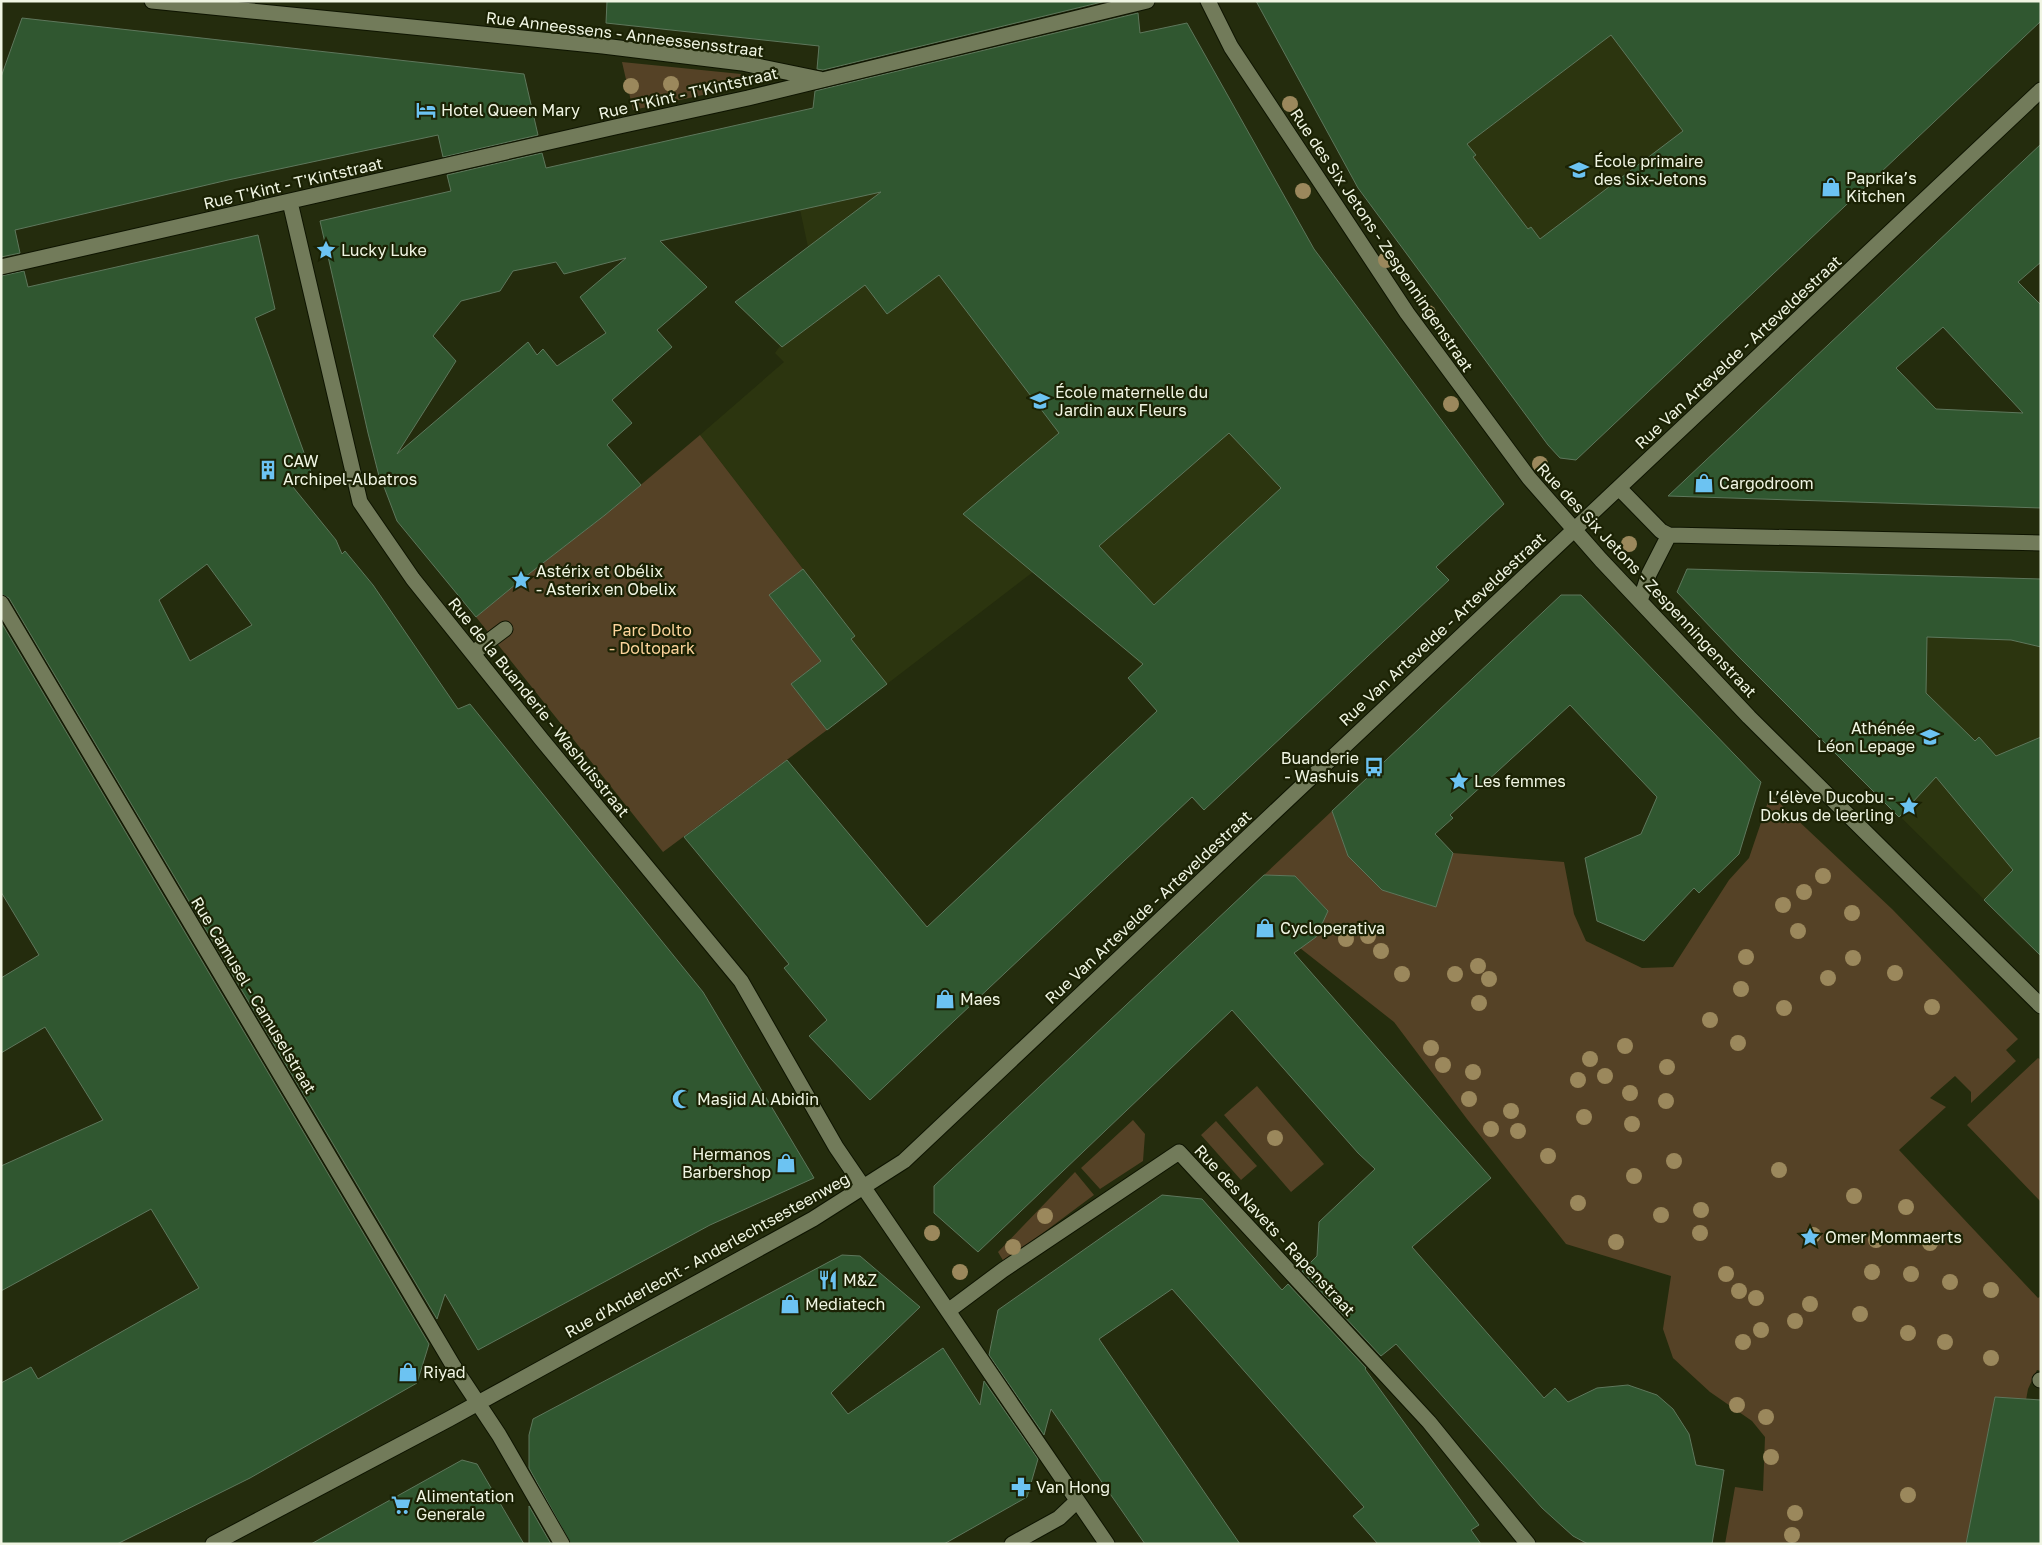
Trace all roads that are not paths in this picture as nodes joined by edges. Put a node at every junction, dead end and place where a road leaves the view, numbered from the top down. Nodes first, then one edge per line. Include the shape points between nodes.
1 (152, 1) edge
2 (1147, 1) edge
3 (1208, 1) edge
4 (824, 80) junction
5 (2041, 90) edge
6 (290, 202) junction
7 (1, 267) edge
8 (1619, 488) junction
9 (1574, 529) junction
10 (1669, 535) junction
11 (2041, 543) edge
12 (1640, 602) junction
13 (1, 603) edge
14 (505, 629) dead end
15 (473, 653) junction
16 (2041, 1006) edge
17 (863, 1188) junction
18 (948, 1311) junction
19 (479, 1403) junction
20 (1077, 1501) junction
21 (214, 1544) edge
22 (562, 1544) edge
23 (1012, 1544) edge
24 (1107, 1544) edge
25 (1528, 1544) edge

1 - 4 street, Rue Anneessens - Anneessensstraat via 603,46 742,63
2 - 4 street, Rue T'Kint - T'Kintstraat
3 - 9 street, Rue des Six Jetons - Zespenningenstraat via 1231,47 1407,314 1529,478
4 - 6 street, Rue T'Kint - T'Kintstraat
5 - 8 street, Rue Van Artevelde - Arteveldestraat
6 - 7 street, Rue T'Kint - T'Kintstraat
6 - 15 street, Rue de la Buanderie - Washuisstraat via 360,502 413,579
8 - 9 street, Rue Van Artevelde - Arteveldestraat
8 - 10 street via 1661,531
9 - 12 street, Rue des Six Jetons - Zespenningenstraat
9 - 17 street, Rue Van Artevelde - Arteveldestraat via 904,1161
10 - 11 street
10 - 12 street via 1649,574
12 - 16 street, Rue des Six Jetons - Zespenningenstraat via 1749,717
13 - 19 street, Rue Camusel - Camuselstraat via 454,1367
14 - 15 street
15 - 17 street, Rue de la Buanderie - Washuisstraat via 741,981
17 - 18 street, Rue d'Anderlecht - Anderlechtsesteenweg
17 - 19 street, Rue d'Anderlecht - Anderlechtsesteenweg via 813,1219
18 - 20 street, Rue d'Anderlecht - Anderlechtsesteenweg
18 - 25 street, Rue des Navets - Rapenstraat via 1003,1270 1179,1152 1429,1422
19 - 21 street, Rue d'Anderlecht - Anderlechtsesteenweg
19 - 22 street, Rue Camusel - Camuselstraat
20 - 23 street via 1059,1518
20 - 24 street, Rue d'Anderlecht - Anderlechtsesteenweg

